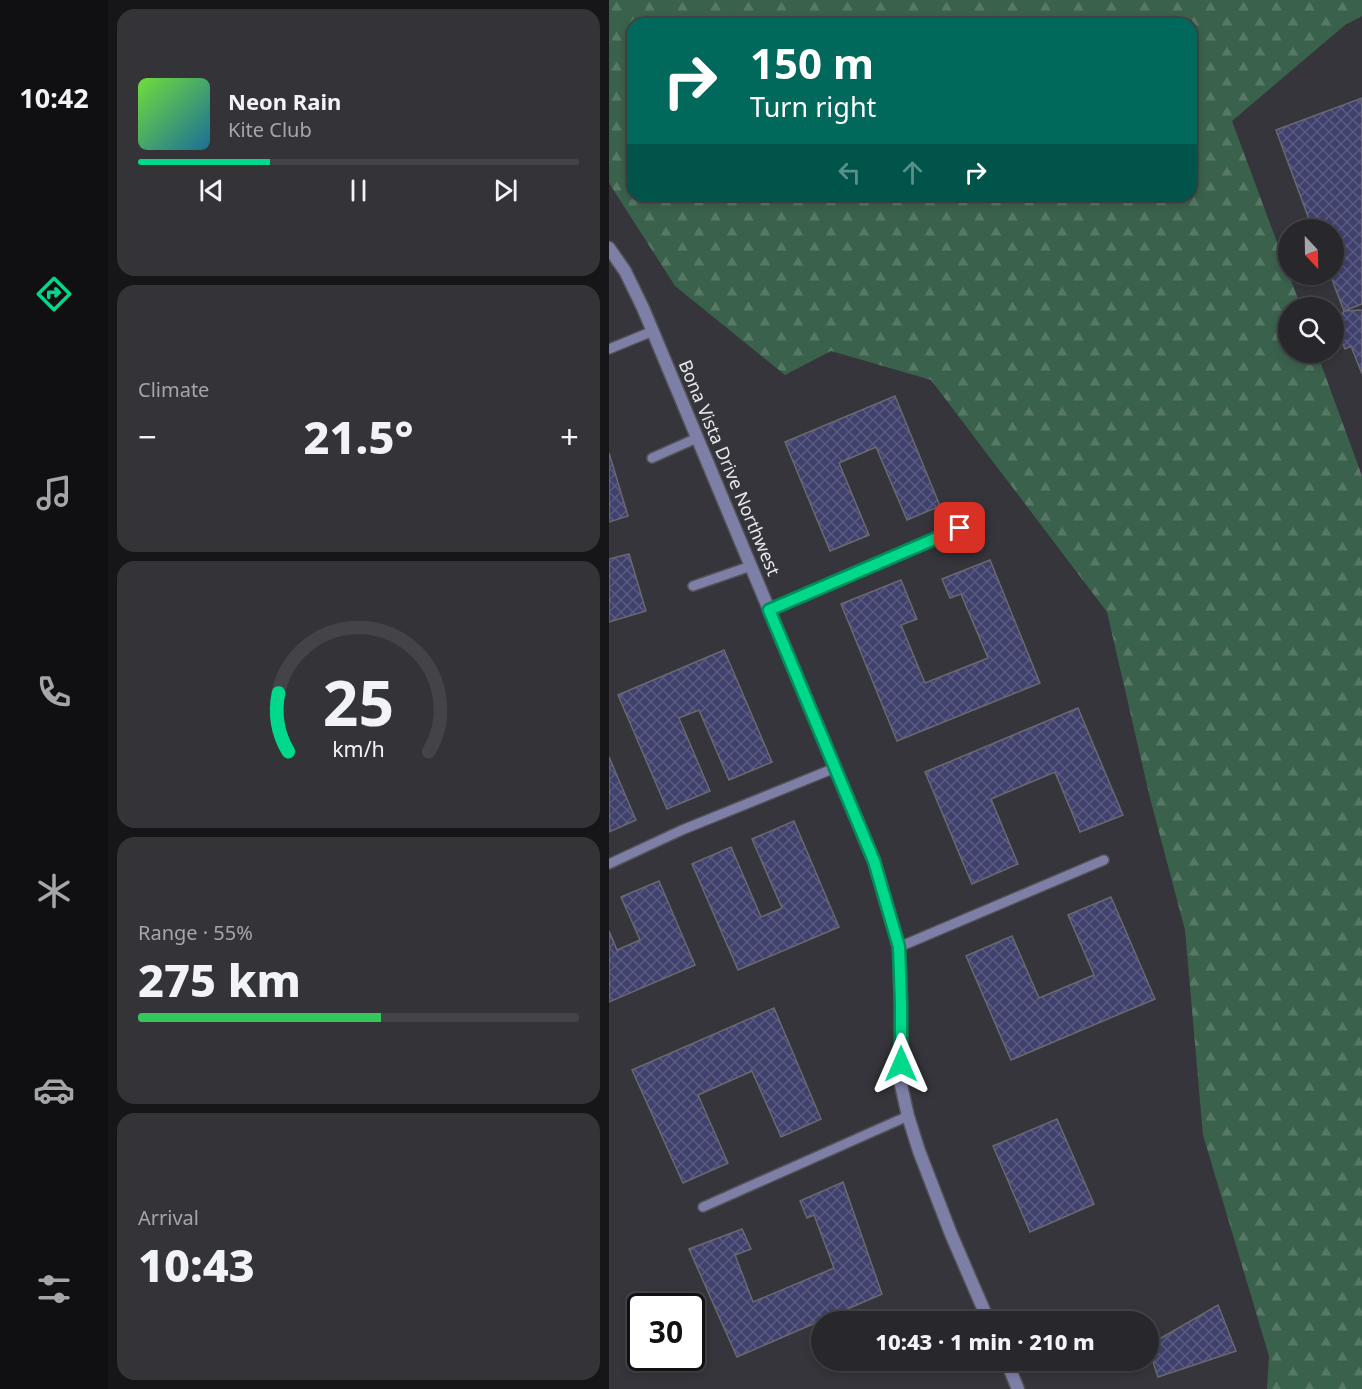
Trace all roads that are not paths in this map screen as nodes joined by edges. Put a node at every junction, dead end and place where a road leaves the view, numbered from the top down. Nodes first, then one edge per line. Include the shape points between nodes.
1 (609, 248) edge
2 (653, 331) junction
3 (609, 349) edge
4 (697, 438) junction
5 (652, 458) dead end
6 (960, 528) dead end
7 (751, 566) junction
8 (693, 586) dead end
9 (769, 610) junction
10 (835, 768) junction
11 (1104, 860) dead end
12 (609, 864) edge
13 (899, 947) junction
14 (908, 1116) junction
15 (703, 1207) dead end
16 (984, 1311) edge
17 (1011, 1371) edge
18 (1018, 1389) edge

1 - 2 street, Bona Vista Drive Northwest via 625,271
2 - 3 lane
2 - 4 street, Bona Vista Drive Northwest
4 - 5 lane
4 - 7 street, Bona Vista Drive Northwest
6 - 9 lane
7 - 8 lane
7 - 9 street, Bona Vista Drive Northwest
9 - 10 street, Bona Vista Drive Northwest
10 - 12 lane
10 - 13 street, Bona Vista Drive Northwest via 874,861
11 - 13 lane
13 - 14 street, Bona Vista Drive Northwest via 901,1085
14 - 15 lane
14 - 16 street, Bona Vista Drive Northwest
17 - 18 street

